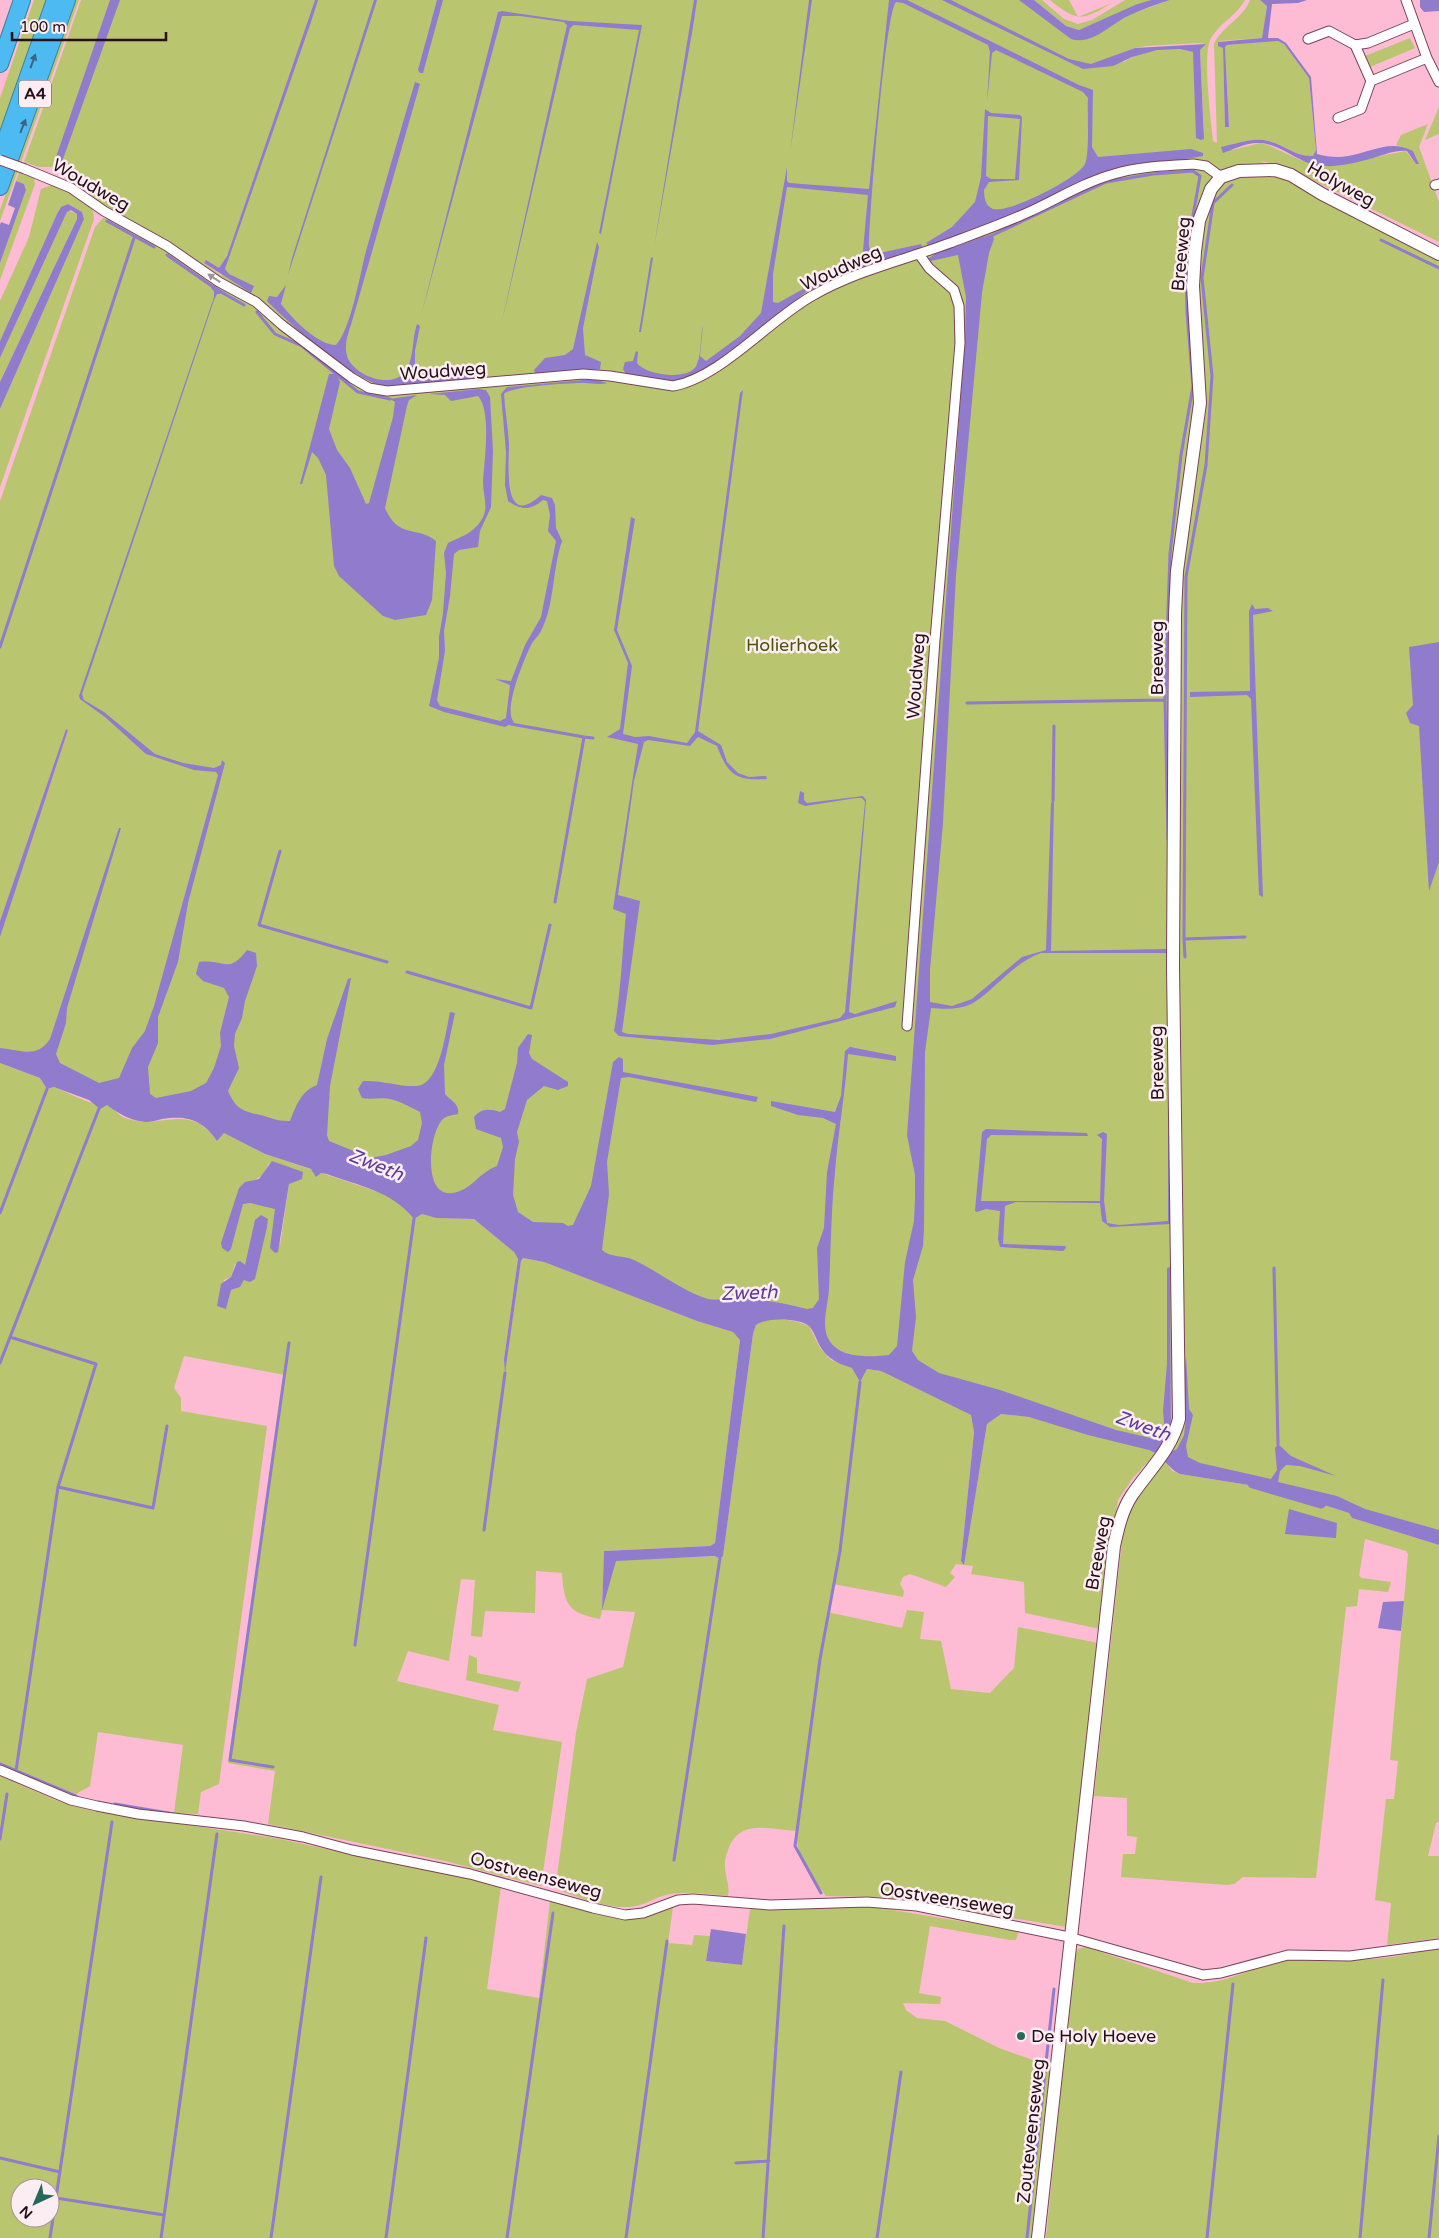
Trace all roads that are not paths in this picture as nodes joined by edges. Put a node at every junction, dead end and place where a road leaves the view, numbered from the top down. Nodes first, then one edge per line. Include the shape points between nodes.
1 (22, 0) edge
2 (55, 0) edge
3 (67, 0) edge
4 (1406, 0) edge
5 (1414, 24) junction
6 (1308, 39) dead end
7 (1355, 45) junction
8 (1427, 58) junction
9 (0, 64) edge
10 (1370, 81) junction
11 (1439, 82) edge
12 (1338, 118) dead end
13 (0, 158) edge
14 (1221, 177) junction
15 (0, 188) edge
16 (919, 254) junction
17 (1439, 254) edge
18 (907, 1026) dead end
19 (0, 1770) edge
20 (1070, 1937) junction
21 (1439, 1944) edge
22 (1038, 2238) edge

1 - 9 highway, A4
13 -> 2 highway, A4
15 -> 3 highway, A4
4 - 5 street
5 - 7 street
5 - 8 street
6 - 7 street via 1328,31
7 - 10 street
8 - 10 street
8 - 11 street
10 - 12 street via 1361,109
16 -> 13 street, Woudweg, bridge via 852,277 812,296 780,317 718,367 694,380 673,386 583,374 388,391 369,388 352,378 256,302 71,188
14 - 16 street, Woudweg via 1206,166 1193,164 1116,173 987,229
14 - 17 street, Holyweg via 1258,169 1291,175
14 - 20 street, Breeweg via 1204,202 1194,250 1200,403 1177,571 1175,614 1174,977 1179,1419 1170,1443 1122,1514 1114,1546
16 - 18 street, Woudweg via 929,268 954,290 959,306 960,343
19 - 20 street, Oostveenseweg via 72,1800 97,1806 303,1837 470,1874 625,1915 693,1899 770,1905 867,1902 917,1906
20 - 21 street, Oostveenseweg via 1204,1975 1288,1955 1350,1956
20 - 22 street, Zouteveenseweg

